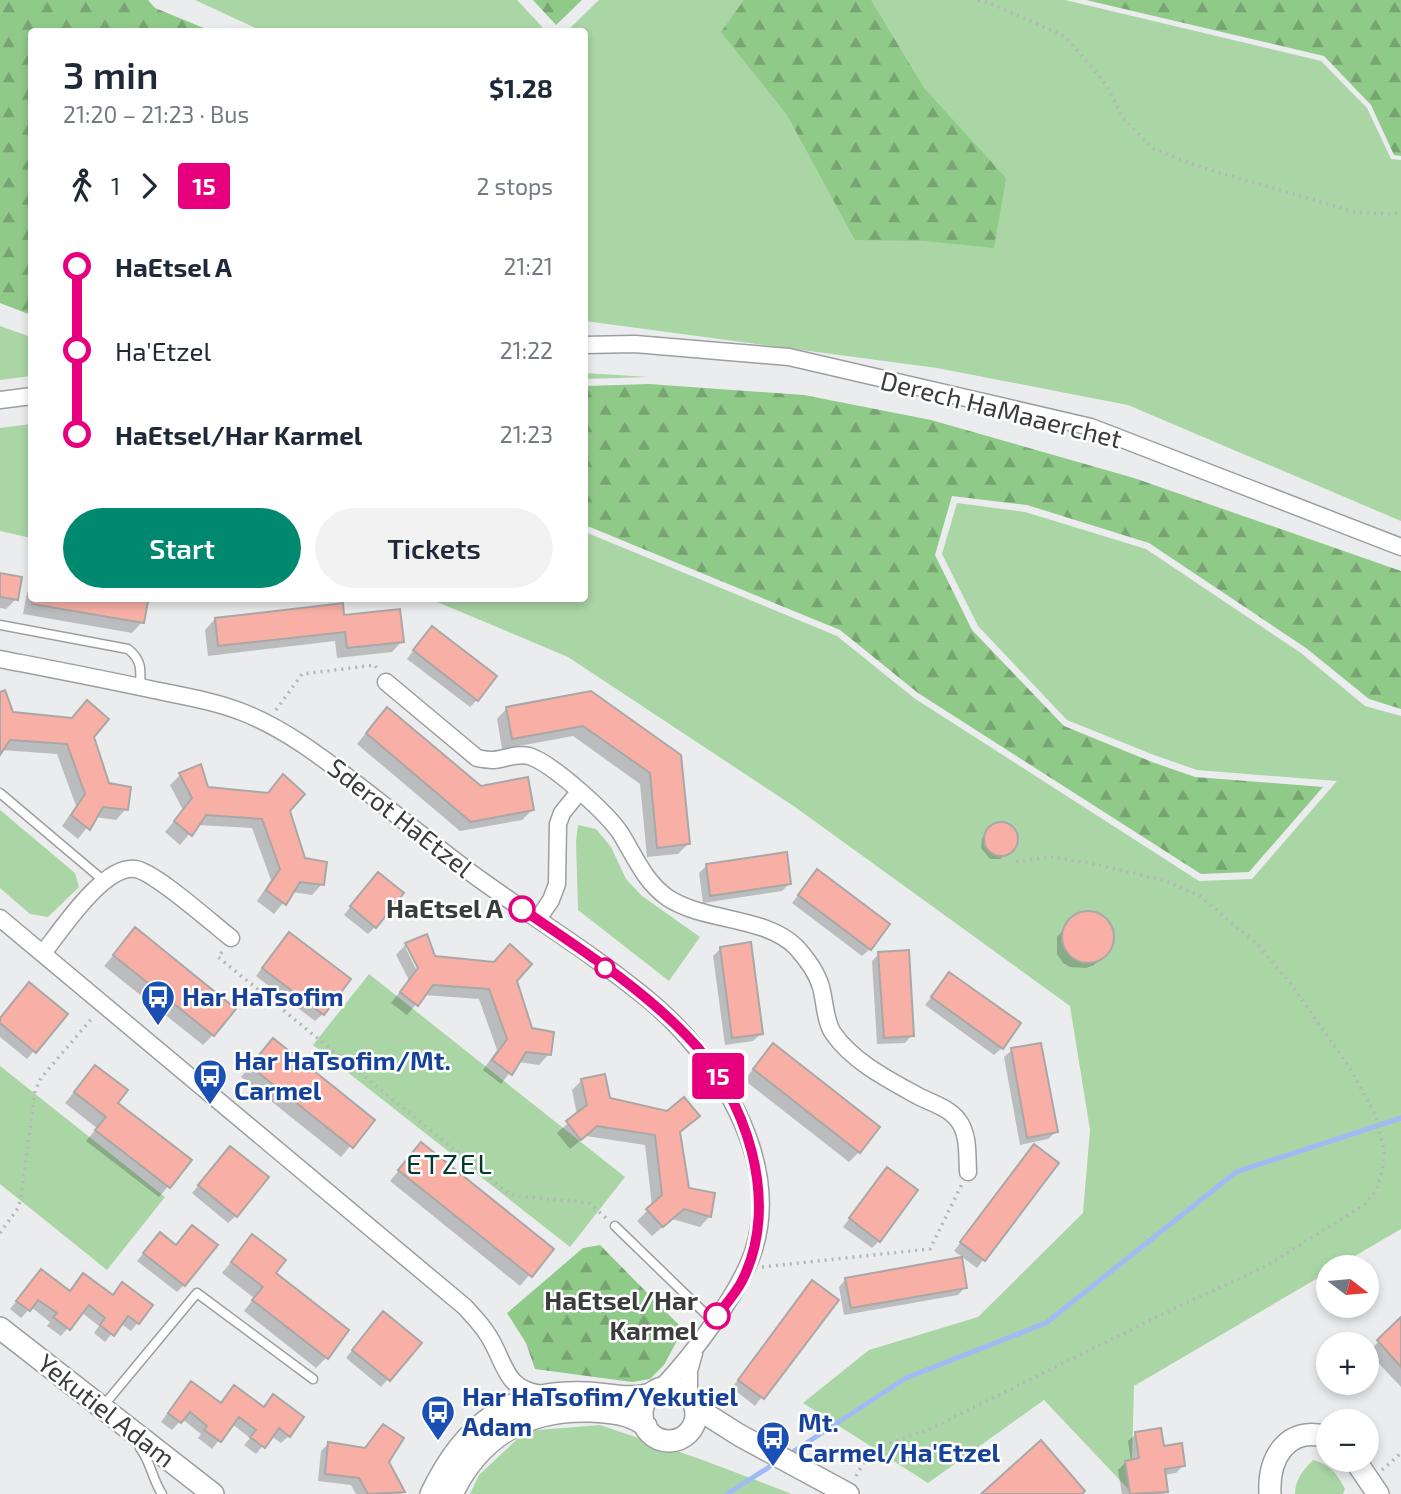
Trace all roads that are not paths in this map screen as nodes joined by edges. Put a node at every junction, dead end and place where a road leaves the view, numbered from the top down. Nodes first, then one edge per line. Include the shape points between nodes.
1 (588, 345) edge
2 (28, 396) edge
3 (0, 400) edge
4 (1401, 547) edge
5 (0, 625) edge
6 (0, 659) edge
7 (386, 682) road end
8 (140, 687) junction
9 (579, 792) junction
10 (0, 793) edge
11 (103, 880) junction
12 (0, 918) edge
13 (538, 919) junction
14 (231, 938) road end
15 (43, 954) junction
16 (968, 1172) road end
17 (615, 1226) road end
18 (709, 1326) junction
19 (0, 1328) edge
20 (508, 1375) junction
21 (313, 1379) dead end
22 (657, 1390) junction
23 (544, 1394) junction
24 (692, 1401) junction
25 (102, 1408) junction
26 (498, 1413) junction
27 (121, 1423) junction
28 (646, 1426) junction
29 (686, 1434) junction
30 (1316, 1436) edge
31 (755, 1443) junction
32 (1364, 1472) edge
33 (162, 1494) edge
34 (213, 1494) edge
35 (431, 1494) edge
36 (452, 1494) edge
37 (847, 1494) edge
38 (1270, 1494) edge
39 (1378, 1494) edge

1 - 4 street, Derech HaMaaerchet via 635,344 789,357 1091,427
2 - 3 street
5 - 8 lane via 128,649 141,664
6 - 8 street, Sderot HaEtzel
7 - 9 street via 477,758 528,756 548,765
8 - 13 street, Sderot HaEtzel via 194,698 266,723 318,754
9 - 13 street via 558,824 557,884
9 - 16 street via 610,819 635,861 668,898 777,933 795,946 820,984 832,1032 884,1078 946,1109 959,1121 966,1135
10 - 11 lane
11 - 14 street via 135,869 154,877
11 - 15 street
12 - 15 street
13 - 18 street, Sderot HaEtzel via 650,1001 690,1038 722,1080 743,1126 756,1168 761,1211 755,1247 742,1281
15 - 20 street via 465,1307 487,1333
17 - 18 lane
18 - 22 street, Sderot HaEtzel
18 - 24 street, Sderot HaEtzel via 691,1360 687,1382
19 - 25 street, Yekutiel Adam
20 - 23 street via 520,1389
20 - 26 street
21 - 25 lane via 197,1293
22 - 23 street via 635,1397
22 - 24 street via 678,1388
22 - 28 street via 644,1407
23 - 26 street
24 - 29 street via 694,1424
24 - 31 street via 718,1423
25 - 27 street, Yekutiel Adam
26 - 35 street via 463,1442 445,1464
27 - 33 lane via 149,1460
27 - 34 street, Yekutiel Adam
28 - 29 street via 665,1440
28 - 36 street via 609,1412 535,1416 511,1427 479,1453
29 - 31 street via 715,1434
30 - 38 street via 1303,1434 1277,1453
31 - 37 street
32 - 39 street

